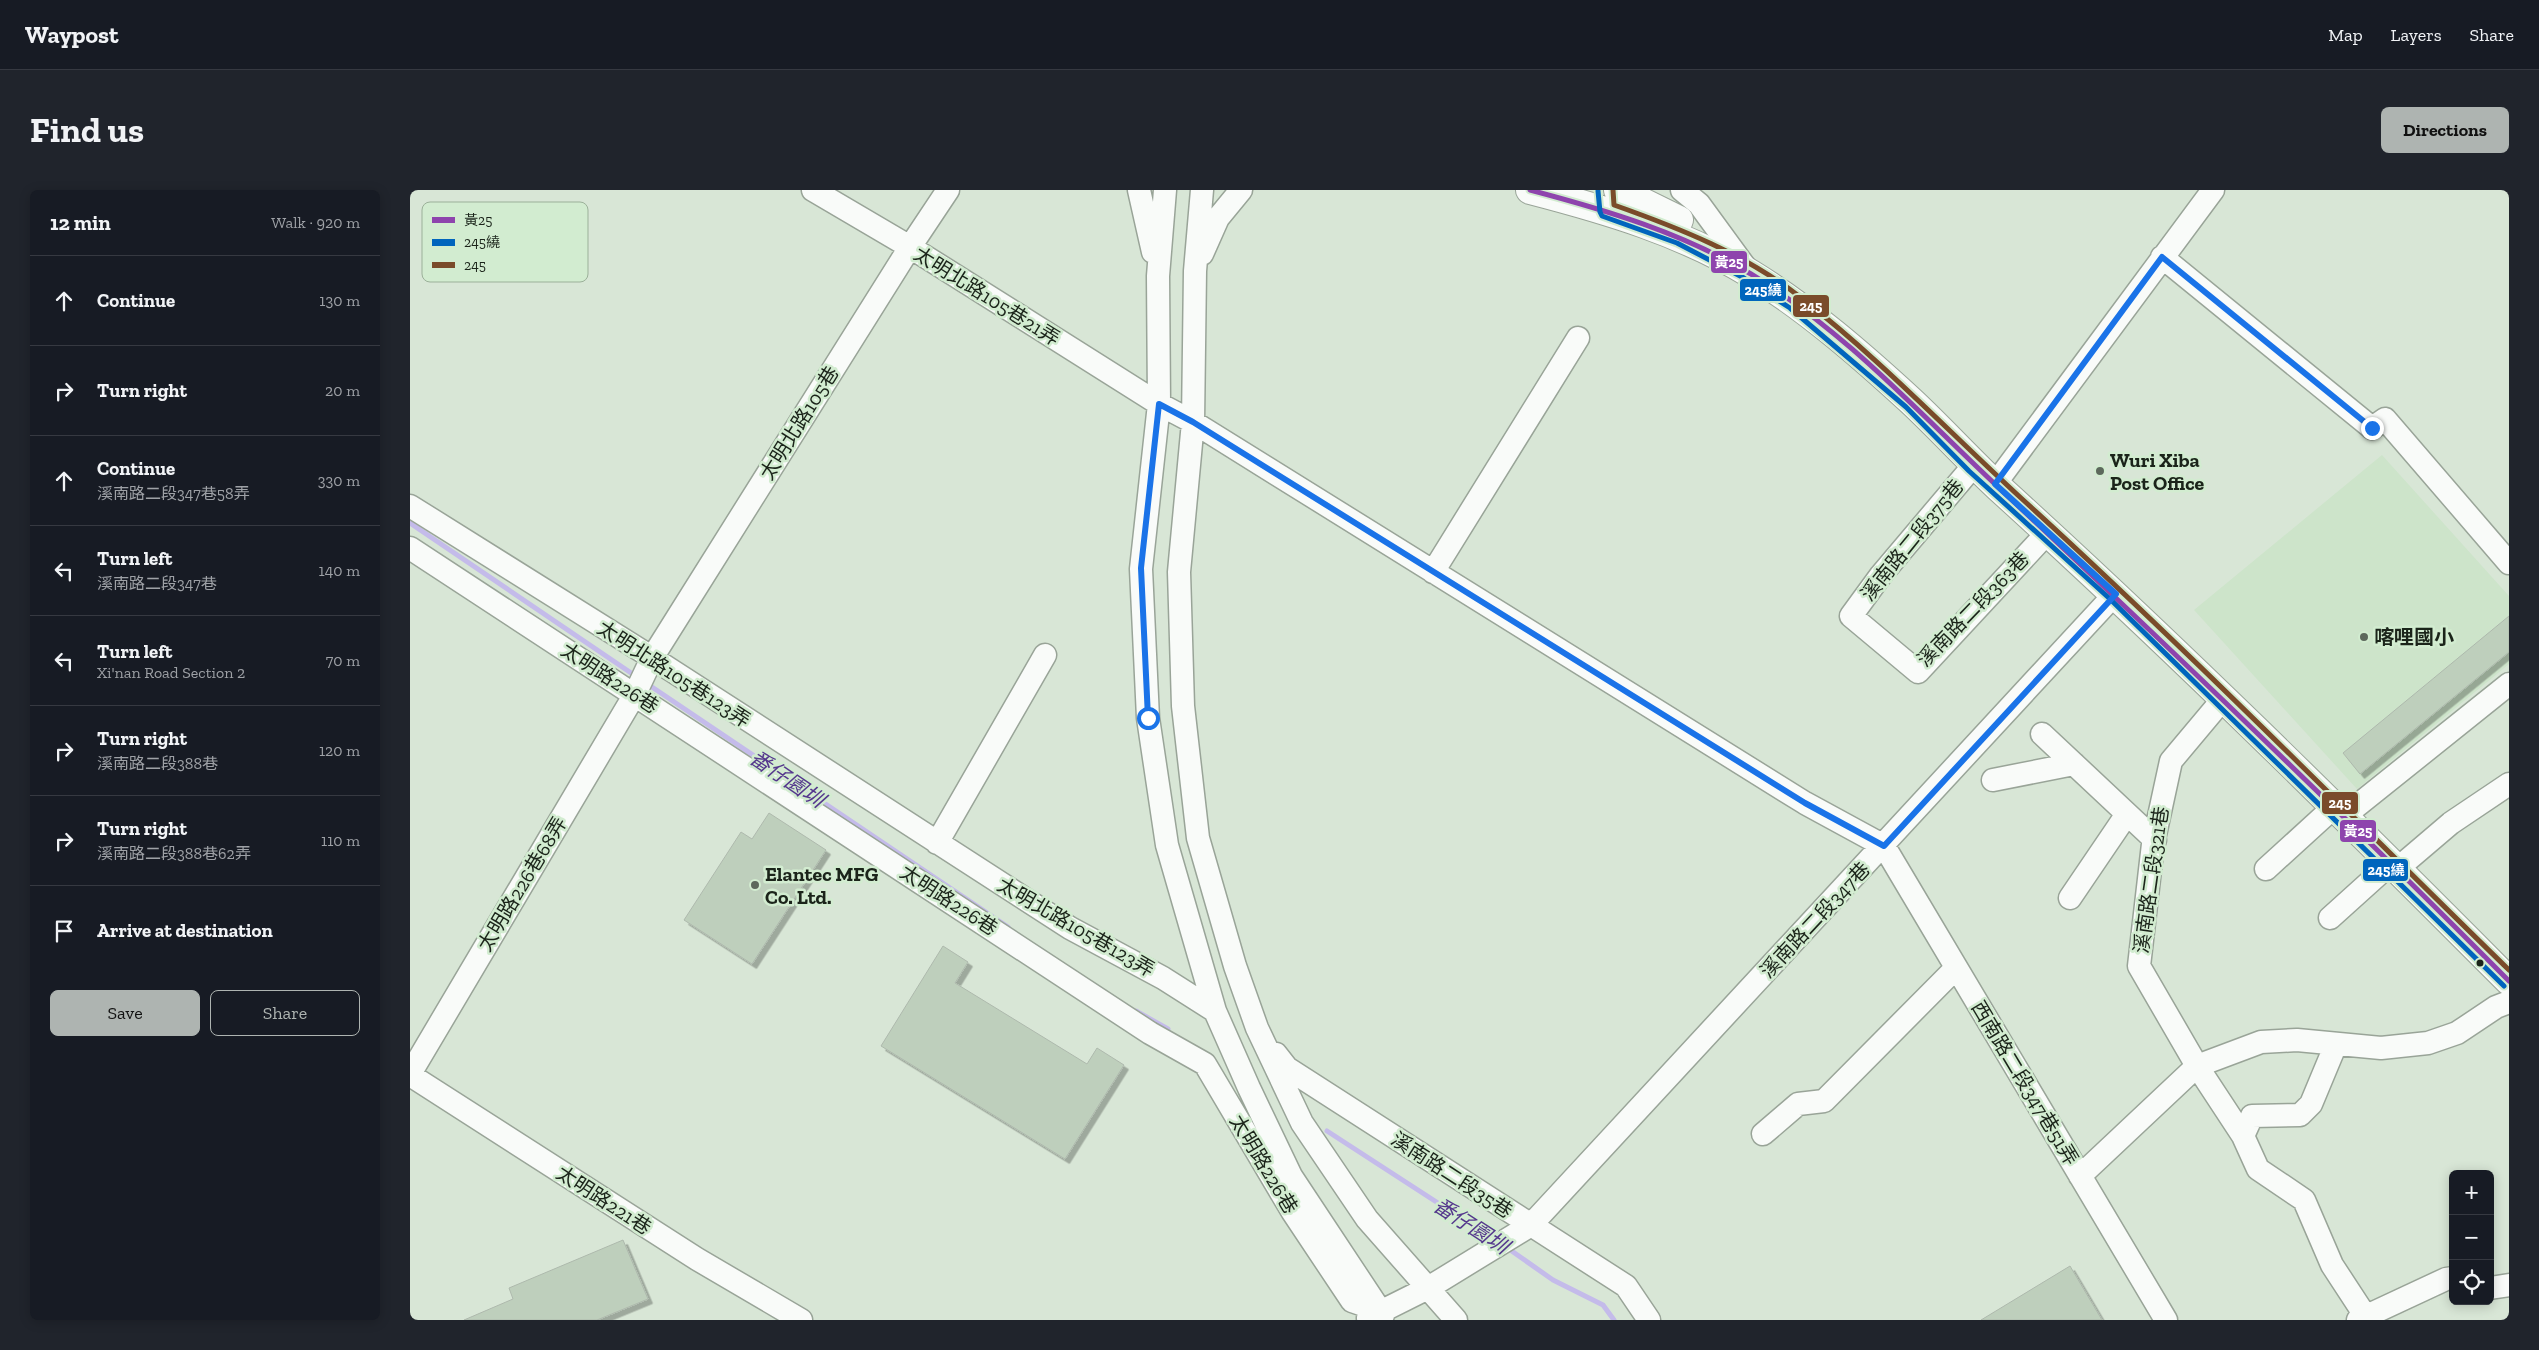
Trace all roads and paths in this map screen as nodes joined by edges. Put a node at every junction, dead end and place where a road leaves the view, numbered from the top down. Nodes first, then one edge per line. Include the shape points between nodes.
1 (814, 190) edge
2 (948, 190) edge
3 (1139, 190) edge
4 (1165, 190) edge
5 (1202, 190) edge
6 (1241, 190) edge
7 (1530, 190) edge
8 (1682, 190) edge
9 (2213, 190) edge
10 (1610, 196) edge
11 (910, 247) junction
12 (2162, 257) junction
13 (1195, 271) junction
14 (1748, 272) junction
15 (1158, 276) junction
16 (1578, 338) dead end
17 (1159, 404) junction
18 (1193, 422) junction
19 (1974, 465) junction
20 (1995, 484) junction
21 (410, 506) edge
22 (2048, 532) junction
23 (410, 548) edge
24 (2509, 563) edge
25 (1433, 572) junction
26 (2116, 594) junction
27 (1851, 616) joint
28 (1045, 655) dead end
29 (652, 658) junction
30 (2509, 684) edge
31 (635, 694) junction
32 (2224, 700) junction
33 (2042, 734) dead end
34 (2074, 764) junction
35 (1993, 780) dead end
36 (2509, 784) edge
37 (2338, 812) junction
38 (2127, 814) junction
39 (2155, 840) junction
40 (936, 843) junction
41 (1884, 846) junction
42 (2394, 866) junction
43 (2266, 869) dead end
44 (2070, 898) dead end
45 (2330, 918) dead end
46 (1956, 968) junction
47 (2509, 981) edge
48 (2509, 1002) edge
49 (1215, 1011) junction
50 (1257, 1028) junction
51 (2336, 1044) junction
52 (2197, 1066) junction
53 (410, 1075) edge
54 (1763, 1134) dead end
55 (2243, 1136) junction
56 (2080, 1176) junction
57 (1531, 1225) junction
58 (2449, 1279) edge
59 (2509, 1285) edge
60 (2494, 1287) edge
61 (1428, 1288) junction
62 (1378, 1317) edge
63 (2364, 1319) edge
64 (801, 1320) edge
65 (1456, 1320) edge
66 (1649, 1320) edge
67 (2166, 1320) edge

1 - 11 street, 太明北路105巷21弄
2 - 11 street, 太明北路105巷
3 - 15 street
4 - 15 street
5 - 13 street
6 - 13 street via 1218,218
7 - 10 main road
8 - 14 street via 1699,204
9 - 12 street
10 - 14 main road via 1698,231
11 - 17 street, 太明北路105巷21弄
11 - 29 street, 太明北路105巷
12 - 20 street
12 - 24 street via 2372,428 2385,419
13 - 18 street
14 - 19 main road via 1794,302 1850,349 1911,402
15 - 17 street
16 - 25 street
17 - 18 street, 太明北路105巷21弄
17 - 49 street via 1141,568 1148,718 1167,845
18 - 25 street, 太明北路105巷21弄
18 - 50 street via 1180,572 1186,737 1198,838
19 - 20 main road
19 - 27 street, 溪南路二段375巷 via 1881,575
20 - 22 main road
21 - 29 street, 太明北路105巷123弄
22 - 26 main road
22 - 27 street, 溪南路二段363巷 via 1918,672
23 - 31 street, 太明路226巷
25 - 41 street, 太明北路105巷21弄 via 1805,803
26 - 32 main road
26 - 41 street, 溪南路二段347巷
28 - 40 street
29 - 31 street, 太明北路105巷
29 - 40 street, 太明北路105巷123弄
30 - 37 street
31 - 53 street, 太明路226巷68弄
31 - 62 street, 太明路226巷 via 1142,1027 1205,1064 1292,1211 1352,1302
32 - 37 main road
32 - 39 street, 溪南路二段321巷 via 2170,761
33 - 34 street
34 - 35 street
34 - 38 street
36 - 42 street
37 - 42 main road
37 - 43 street
38 - 39 street
38 - 44 street
39 - 52 street, 溪南路二段321巷 via 2139,966
40 - 49 street, 太明北路105巷123弄 via 1070,928 1163,978
41 - 46 street, 西南路二段347巷51弄
41 - 57 street, 溪南路二段347巷
42 - 45 street
42 - 47 main road
46 - 54 street via 1824,1102 1798,1104
46 - 56 street, 西南路二段347巷51弄
48 - 51 street via 2457,1033 2428,1043 2381,1048
49 - 62 street via 1291,1176
50 - 57 street, 溪南路二段35巷 via 1287,1068
50 - 61 street via 1302,1122 1367,1219
51 - 52 street via 2297,1040 2261,1042
51 - 55 street via 2311,1104 2300,1115 2252,1116
52 - 55 street, 溪南路二段321巷
52 - 56 street
53 - 64 street, 太明路221巷 via 697,1259
55 - 63 street, 溪南路二段321巷 via 2258,1169 2304,1200 2332,1265
56 - 67 street, 西南路二段347巷51弄
57 - 61 street, 溪南路二段347巷
57 - 66 street, 溪南路二段35巷 via 1626,1286
58 - 63 street
59 - 60 street
61 - 62 street, 溪南路二段347巷
61 - 65 street

